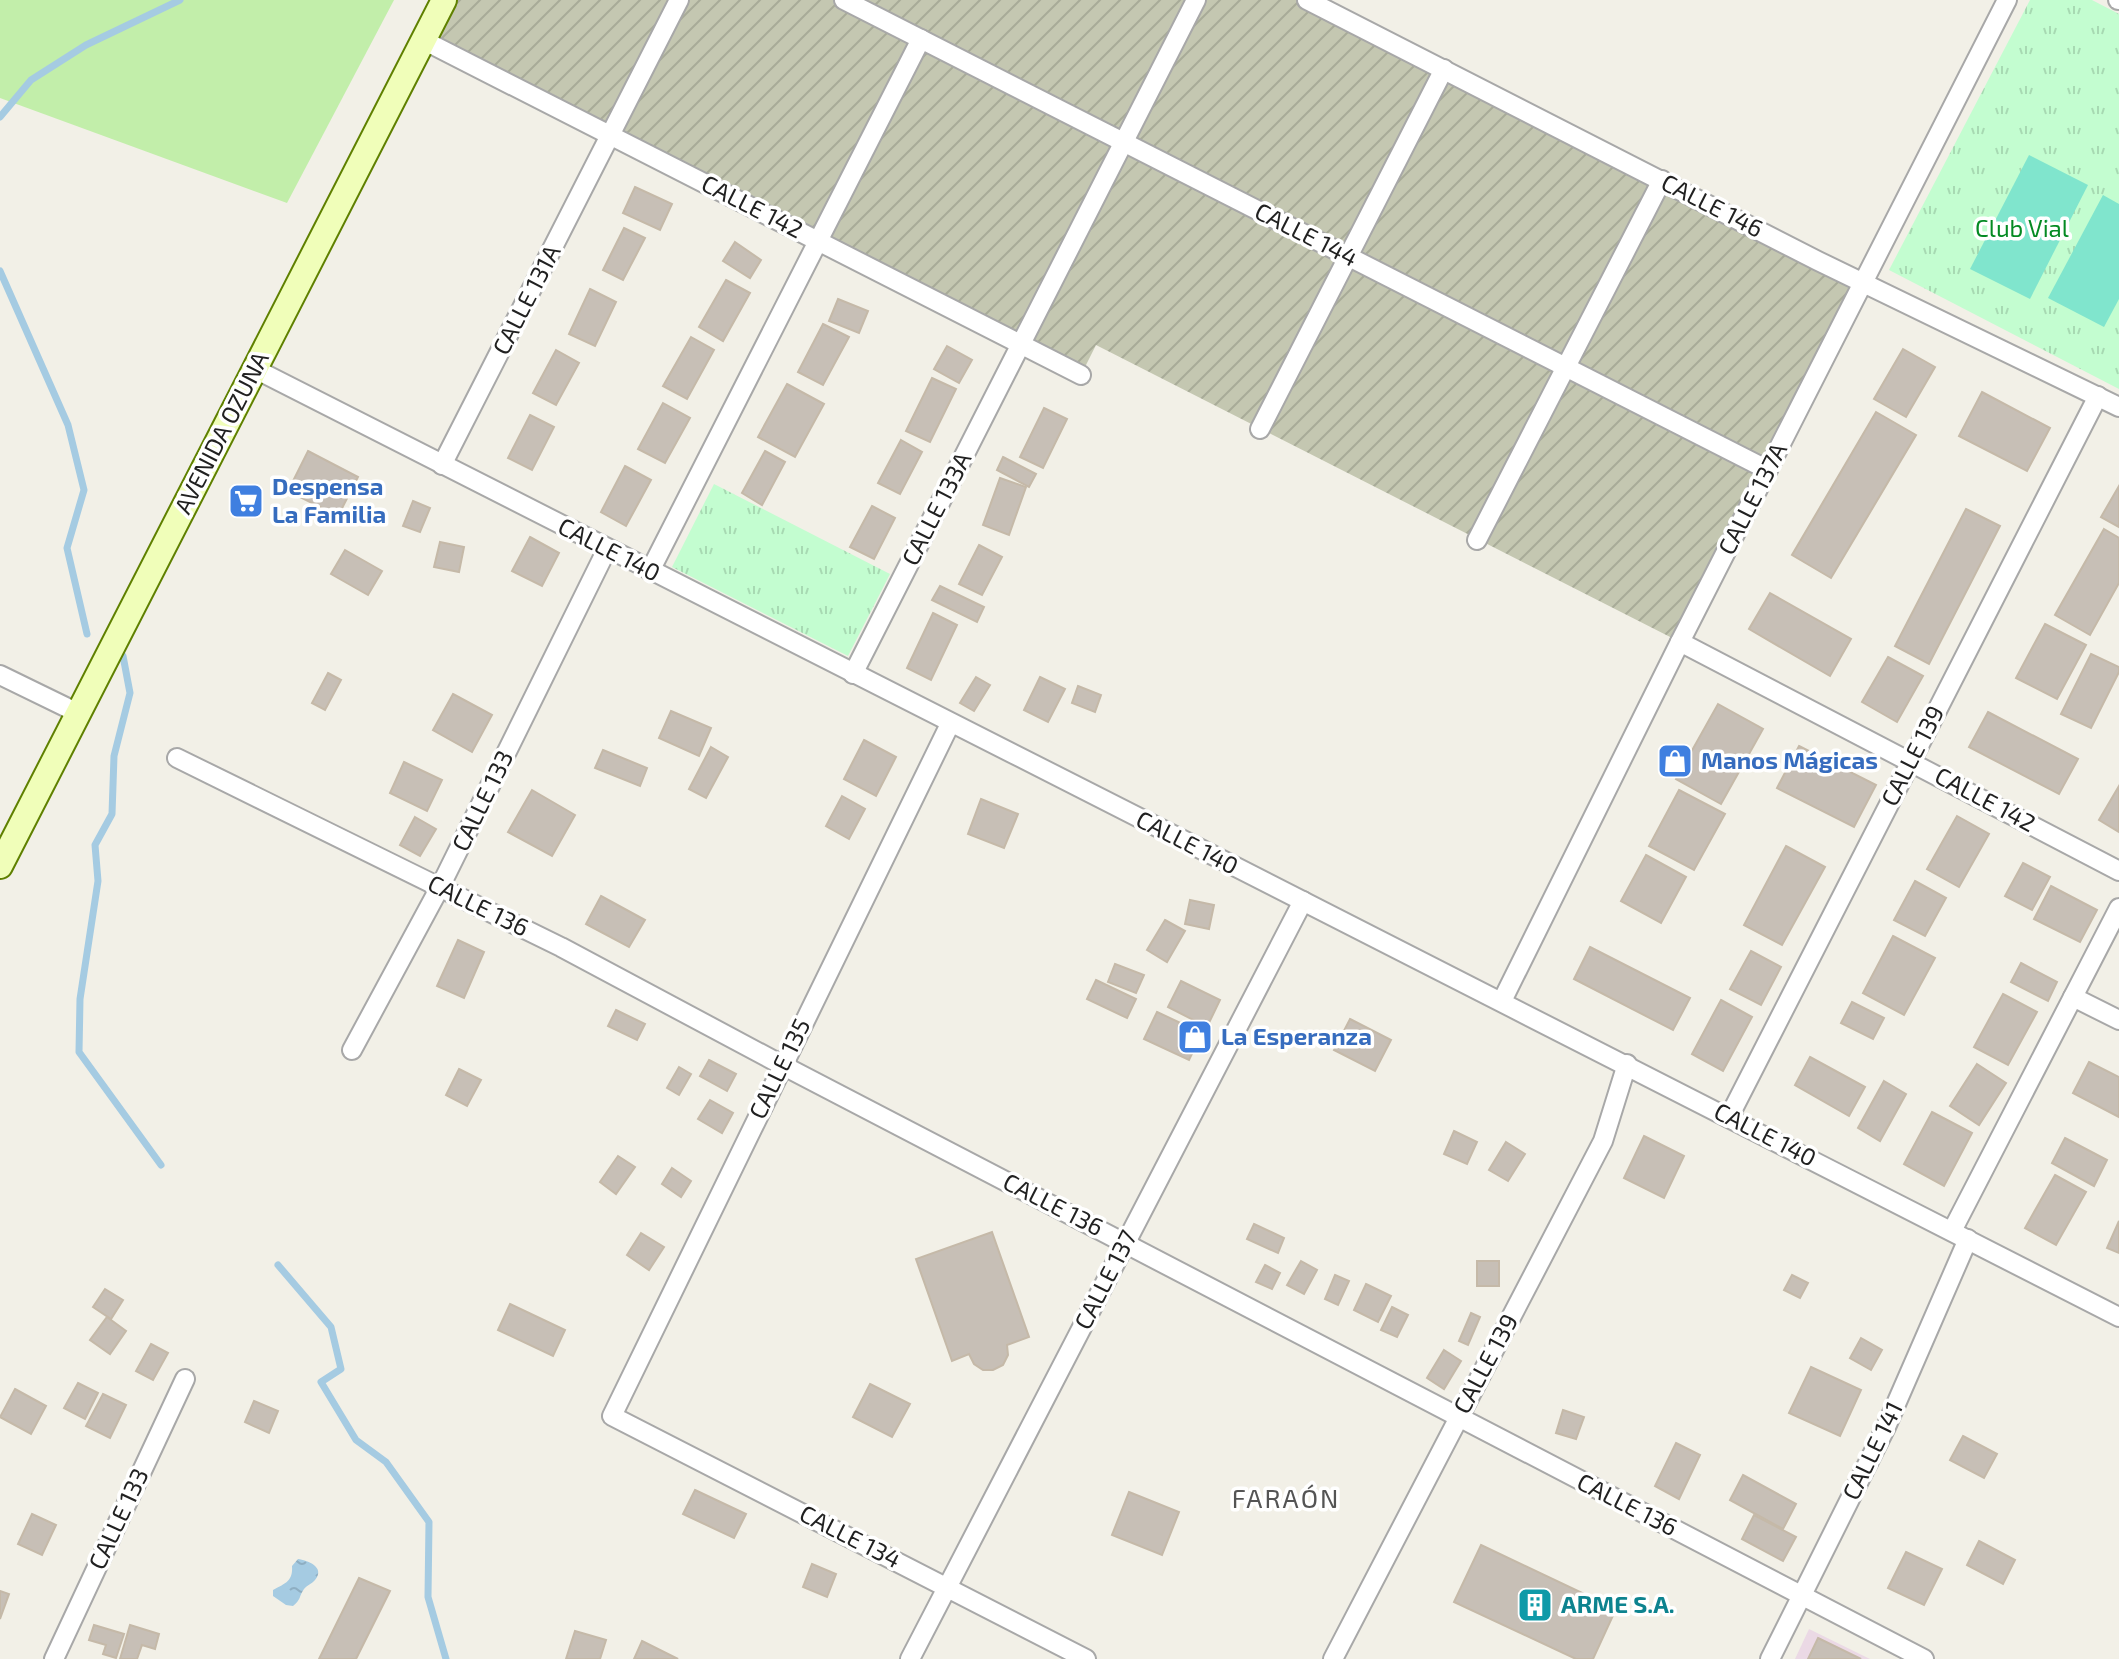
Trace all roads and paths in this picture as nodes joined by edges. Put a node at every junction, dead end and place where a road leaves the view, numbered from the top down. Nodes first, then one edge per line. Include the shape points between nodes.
1 (444, 0) edge
2 (679, 0) edge
3 (844, 0) edge
4 (1196, 0) edge
5 (1307, 0) edge
6 (2007, 0) edge
7 (921, 39) junction
8 (423, 40) junction
9 (1444, 69) junction
10 (611, 135) junction
11 (1123, 142) junction
12 (1662, 180) junction
13 (819, 241) junction
14 (1348, 257) junction
15 (1863, 283) junction
16 (1022, 344) junction
17 (1566, 367) junction
18 (255, 369) junction
19 (1081, 375) dead end
20 (2098, 396) junction
21 (2119, 407) edge
22 (1260, 429) dead end
23 (442, 465) junction
24 (1768, 470) junction
25 (1477, 540) dead end
26 (607, 549) junction
27 (650, 571) junction
28 (1680, 642) junction
29 (853, 674) junction
30 (0, 675) edge
31 (78, 713) junction
32 (950, 724) junction
33 (177, 758) dead end
34 (1910, 761) junction
35 (0, 866) edge
36 (2119, 871) edge
37 (440, 887) junction
38 (1303, 901) junction
39 (2119, 908) edge
40 (2073, 997) junction
41 (1502, 1001) junction
42 (2119, 1020) edge
43 (352, 1050) dead end
44 (1627, 1064) junction
45 (782, 1065) junction
46 (1729, 1117) junction
47 (1960, 1235) junction
48 (1126, 1242) junction
49 (2119, 1317) edge
50 (185, 1379) dead end
51 (612, 1416) joint
52 (1458, 1417) junction
53 (948, 1586) junction
54 (1803, 1596) junction
55 (54, 1659) edge
56 (910, 1659) edge
57 (1086, 1659) edge
58 (1333, 1659) edge
59 (1770, 1659) edge
60 (1924, 1659) edge

1 - 8 main road, AVENIDA OZUNA
2 - 10 street, CALLE 131A
3 - 7 street, CALLE 144
4 - 11 street, CALLE 133A
5 - 9 street, CALLE 146
6 - 15 street, CALLE 137A
7 - 11 street, CALLE 144
7 - 13 street
8 - 10 street, CALLE 142
8 - 18 main road, AVENIDA OZUNA
9 - 12 street, CALLE 146
9 - 14 street
10 - 13 street, CALLE 142
10 - 23 street, CALLE 131A
11 - 14 street, CALLE 144
11 - 16 street, CALLE 133A
12 - 15 street, CALLE 146
12 - 17 street
13 - 16 street, CALLE 142
13 - 27 street
14 - 17 street, CALLE 144
14 - 22 street
15 - 20 street, CALLE 146
15 - 24 street, CALLE 137A
16 - 19 street, CALLE 142
16 - 29 street, CALLE 133A
17 - 24 street, CALLE 144
17 - 25 street
18 - 23 street, CALLE 140
18 - 31 main road, AVENIDA OZUNA
20 - 21 street, CALLE 146
20 - 34 street, CALLE 139
23 - 26 street, CALLE 140
24 - 28 street, CALLE 137A
26 - 27 street, CALLE 140
26 - 37 street, CALLE 133
27 - 29 street, CALLE 140
28 - 34 street, CALLE 142
28 - 41 street, CALLE 137A
29 - 32 street, CALLE 140
30 - 31 street
31 - 35 main road, AVENIDA OZUNA
32 - 38 street, CALLE 140
32 - 45 street, CALLE 135
33 - 37 street, CALLE 136
34 - 36 street, CALLE 142
34 - 46 street, CALLE 139
37 - 43 street, CALLE 133
37 - 45 street, CALLE 136
38 - 41 street, CALLE 140
38 - 48 street, CALLE 137
39 - 40 street, CALLE 141
40 - 42 street
40 - 47 street, CALLE 141
41 - 44 street, CALLE 140
44 - 46 street, CALLE 140
44 - 52 street, CALLE 139 via 1603,1141
45 - 48 street, CALLE 136
45 - 51 street, CALLE 135
46 - 47 street, CALLE 140
47 - 49 street, CALLE 140
47 - 54 street, CALLE 141 via 1886,1427
48 - 52 street, CALLE 136
48 - 53 street, CALLE 137
50 - 55 street, CALLE 133
51 - 53 street, CALLE 134
52 - 54 street, CALLE 136
52 - 58 street, CALLE 139
53 - 56 street, CALLE 137
53 - 57 street, CALLE 134
54 - 59 street, CALLE 141
54 - 60 street, CALLE 136

